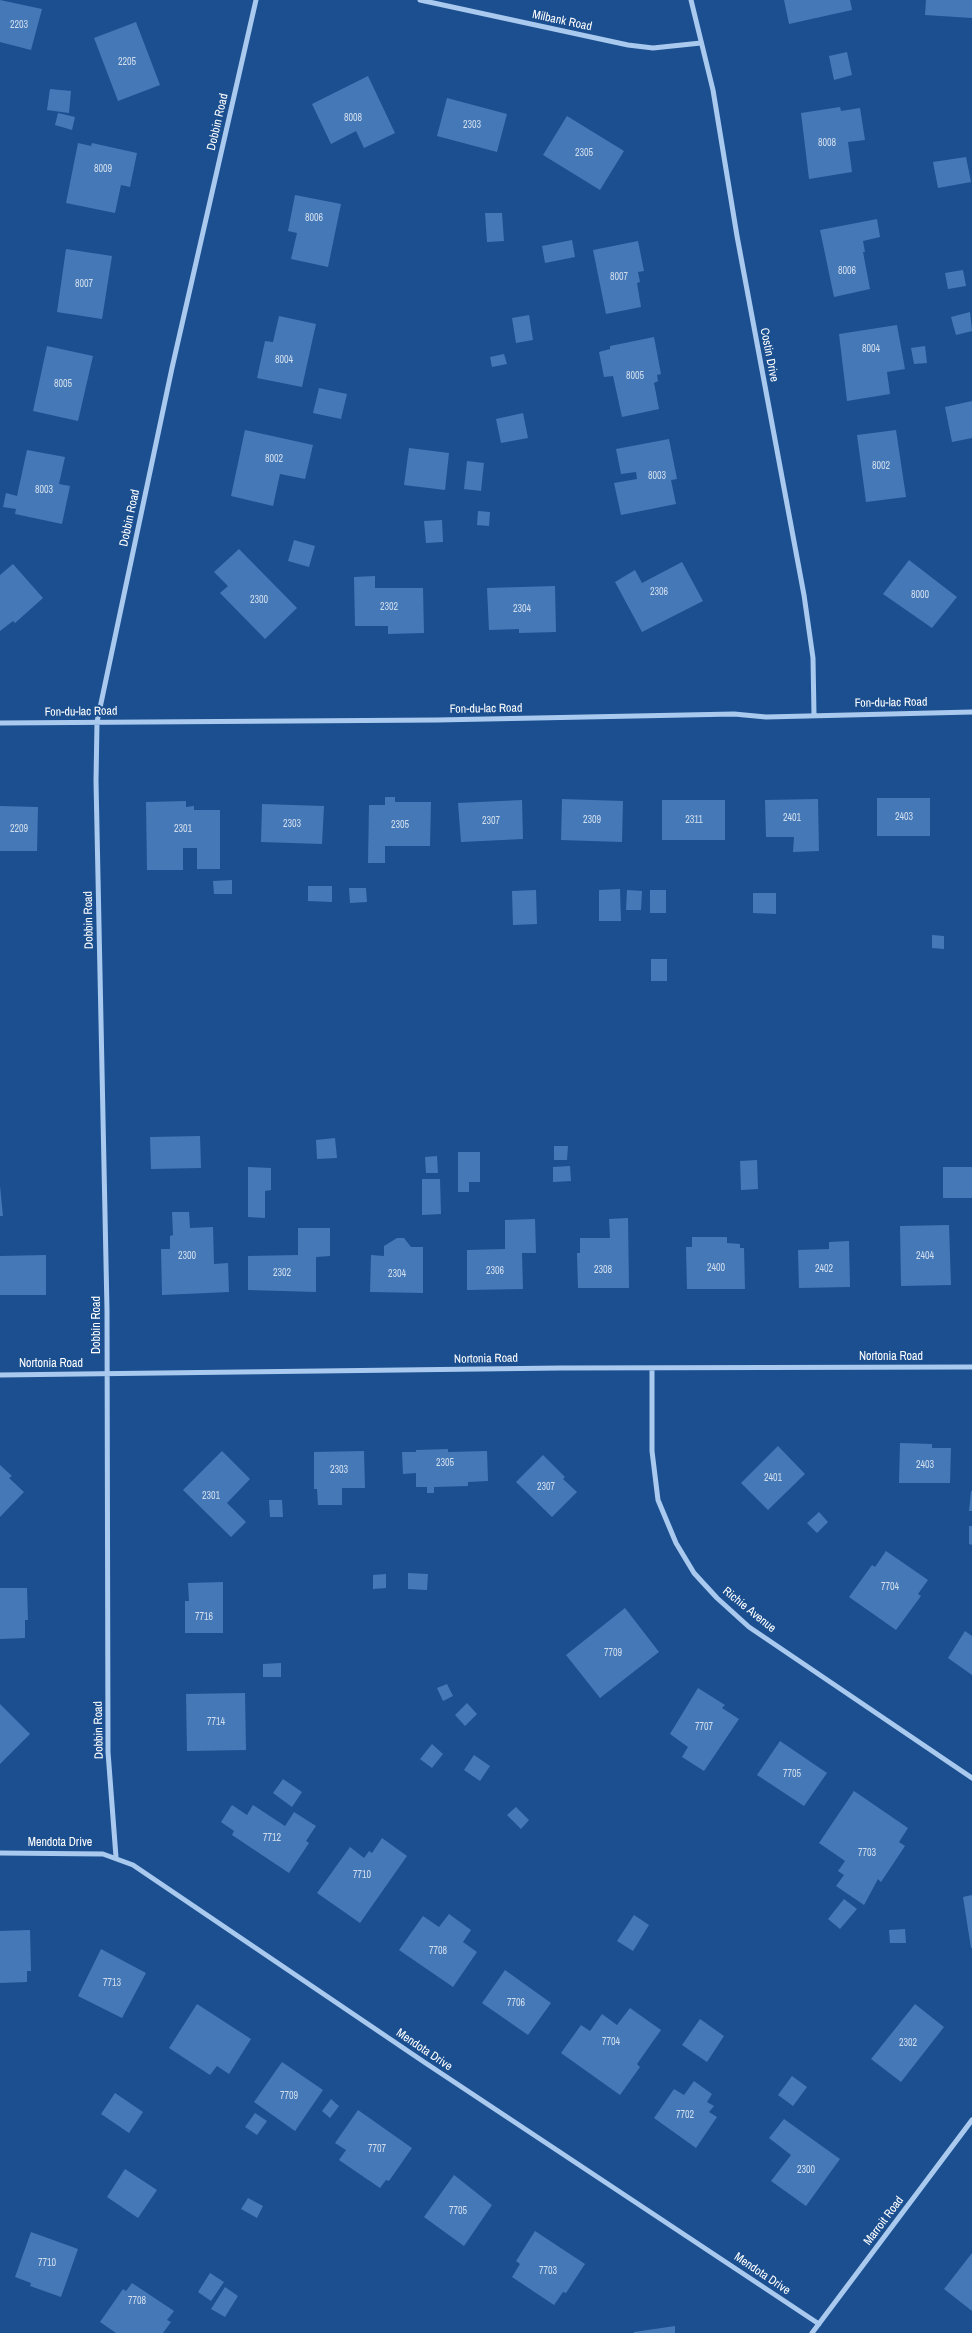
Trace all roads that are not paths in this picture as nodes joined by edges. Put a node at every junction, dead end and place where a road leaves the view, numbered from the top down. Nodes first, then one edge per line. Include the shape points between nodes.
1 (256, 0) edge
2 (420, 0) edge
3 (691, 0) edge
4 (701, 43) junction
5 (972, 712) edge
6 (814, 715) junction
7 (97, 722) junction
8 (0, 723) edge
9 (972, 1367) edge
10 (652, 1369) junction
11 (107, 1374) junction
12 (0, 1375) edge
13 (972, 1778) edge
14 (0, 1853) edge
15 (116, 1857) junction
16 (972, 2120) edge
17 (819, 2324) junction
18 (812, 2333) edge

1 - 7 street, Dobbin Road via 172,368
2 - 4 street, Milbank Road via 628,45 653,48
3 - 4 street, Costin Drive
4 - 6 street, Costin Drive via 713,90 804,595 813,658
5 - 6 street, Fon-du-lac Road
6 - 7 street, Fon-du-lac Road
7 - 8 street, Fon-du-lac Road
7 - 11 street, Dobbin Road
9 - 10 street, Nortonia Road
10 - 11 street, Nortonia Road
10 - 13 street, Richie Avenue via 652,1452 658,1500 676,1543 694,1572 749,1626
11 - 12 street, Nortonia Road
11 - 15 street, Dobbin Road via 108,1752
14 - 15 street, Mendota Drive via 103,1854
15 - 17 street, Mendota Drive via 133,1864
16 - 17 street, Marroit Road
17 - 18 street, Marroit Road

